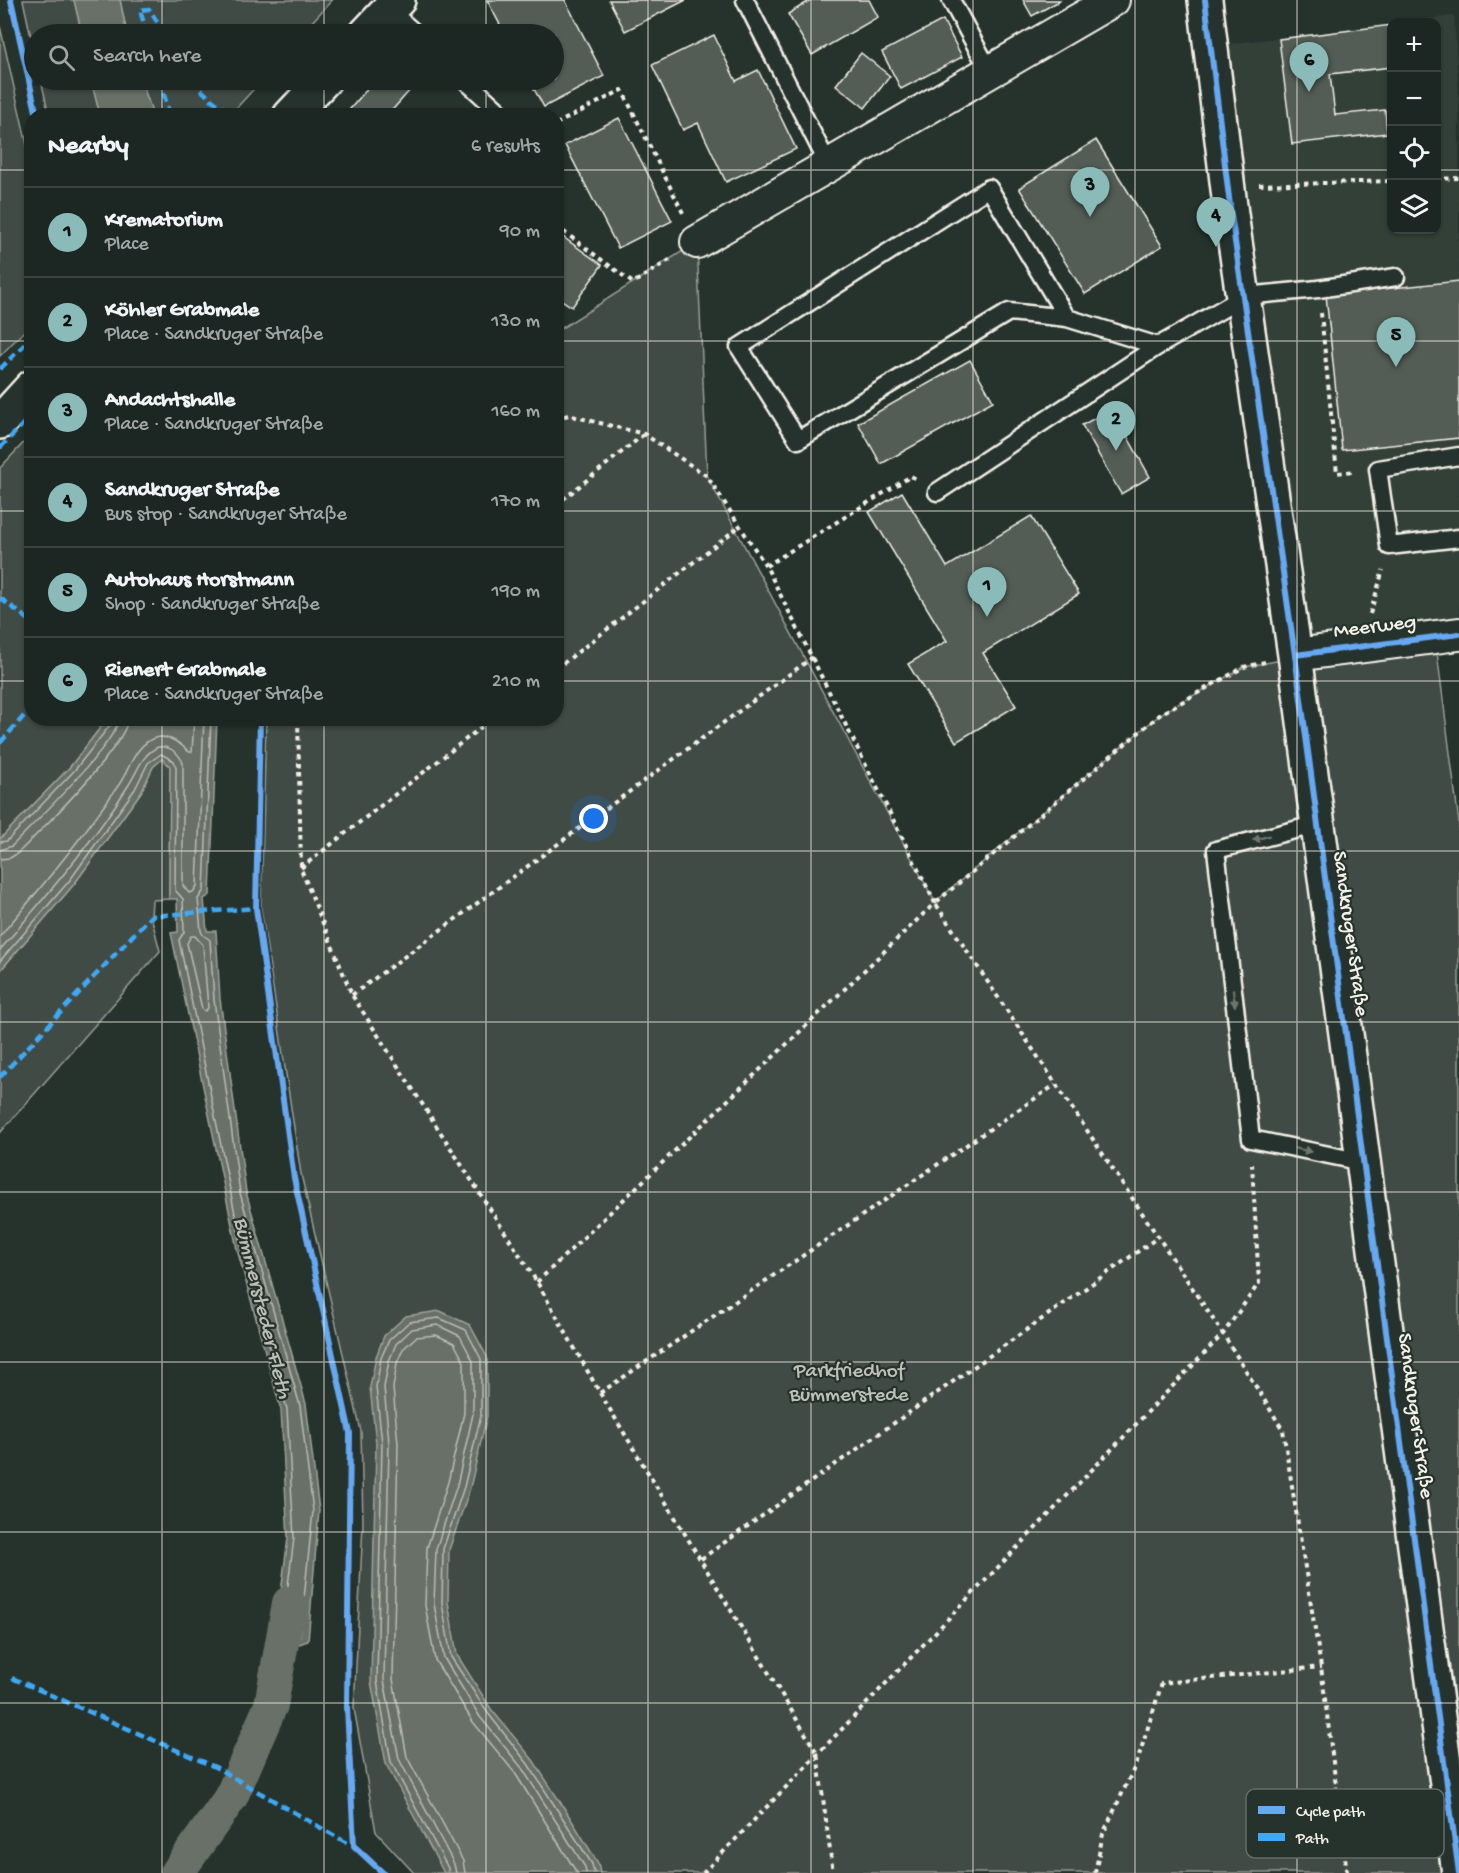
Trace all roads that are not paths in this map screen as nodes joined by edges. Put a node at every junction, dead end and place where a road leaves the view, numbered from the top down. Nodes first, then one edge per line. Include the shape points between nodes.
1 (745, 0) edge
2 (951, 0) edge
3 (1113, 0) edge
4 (1205, 0) edge
5 (394, 5) edge
6 (376, 24) edge
7 (408, 24) edge
8 (990, 72) junction
9 (315, 90) edge
10 (476, 90) edge
11 (298, 108) edge
12 (495, 108) edge
13 (829, 166) junction
14 (697, 242) road end
15 (1396, 277) dead end
16 (1245, 296) junction
17 (1067, 318) junction
18 (1158, 346) junction
19 (24, 396) edge
20 (0, 422) edge
21 (1459, 456) edge
22 (937, 492) road end
23 (1459, 538) edge
24 (1459, 634) edge
25 (1295, 655) junction
26 (1318, 824) junction
27 (1363, 1162) junction
28 (1459, 1873) edge

1 - 13 lane
2 - 8 lane
3 - 8 street
4 - 16 street, Sandkruger Straße
5 - 6 street
5 - 7 lane
8 - 13 street
9 - 11 street
10 - 12 lane
13 - 14 street
15 - 16 lane
16 - 18 lane
16 - 25 street, Sandkruger Straße
17 - 17 lane via 1009,312 798,440 739,347 989,188
17 - 18 lane
18 - 22 lane
19 - 20 street
21 - 23 lane via 1378,469 1389,546
24 - 25 street, Meerweg
25 - 26 street, Sandkruger Straße
26 - 27 street, Sandkruger Straße
26 -> 27 lane via 1216,850 1251,1139
27 - 28 street, Sandkruger Straße

